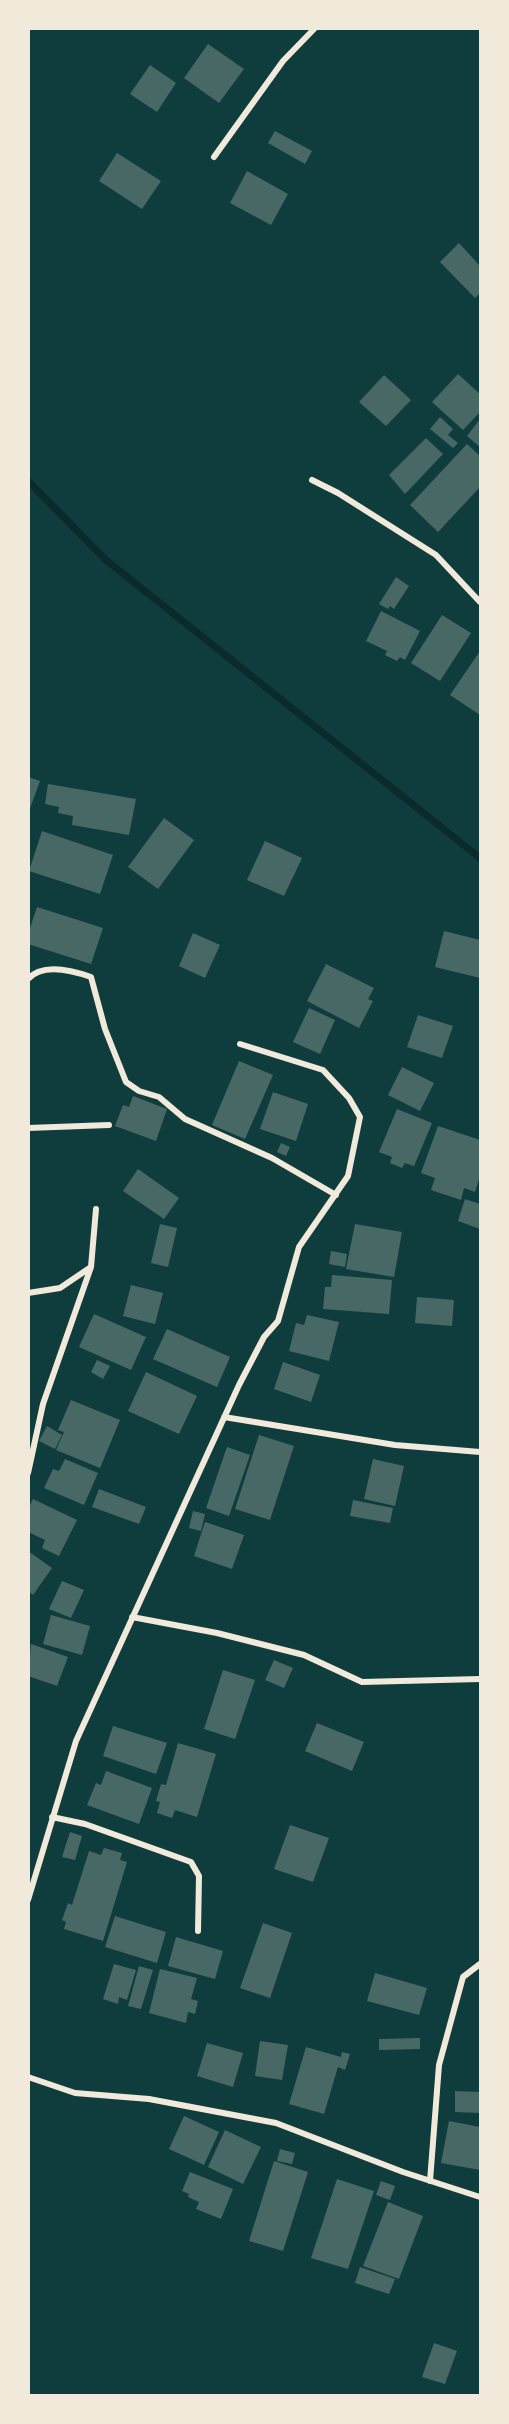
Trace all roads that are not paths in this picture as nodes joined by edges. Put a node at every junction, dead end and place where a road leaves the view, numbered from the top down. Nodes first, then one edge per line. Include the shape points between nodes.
1 (315, 28) edge
2 (214, 157) dead end
3 (312, 480) dead end
4 (480, 602) edge
5 (28, 979) edge
6 (240, 1044) dead end
7 (109, 1125) dead end
8 (28, 1128) edge
9 (336, 1195) junction
10 (96, 1209) dead end
11 (91, 1267) junction
12 (28, 1293) edge
13 (224, 1418) junction
14 (480, 1452) edge
15 (28, 1473) edge
16 (132, 1617) junction
17 (480, 1679) edge
18 (52, 1817) junction
19 (28, 1900) edge
20 (198, 1931) dead end
21 (480, 1964) edge
22 (28, 2077) edge
23 (430, 2181) junction
24 (480, 2197) edge

1 - 2 street via 283,61
3 - 4 street via 436,555
5 - 9 street via 50,970 70,970 91,977 105,1029 126,1082 159,1097 185,1119 272,1158
6 - 9 street via 324,1070 349,1098 360,1117 348,1176
7 - 8 street
9 - 13 street via 299,1247 278,1321 264,1337
10 - 11 street
11 - 12 street via 60,1288
11 - 15 street via 43,1404
13 - 14 street via 395,1445
13 - 16 street
16 - 17 street via 304,1655 362,1682
16 - 18 street via 76,1741
18 - 19 street
18 - 20 street via 85,1824 192,1862 199,1876
21 - 23 street via 463,1977 439,2065
22 - 23 street via 75,2093 149,2099 276,2123
23 - 24 street

